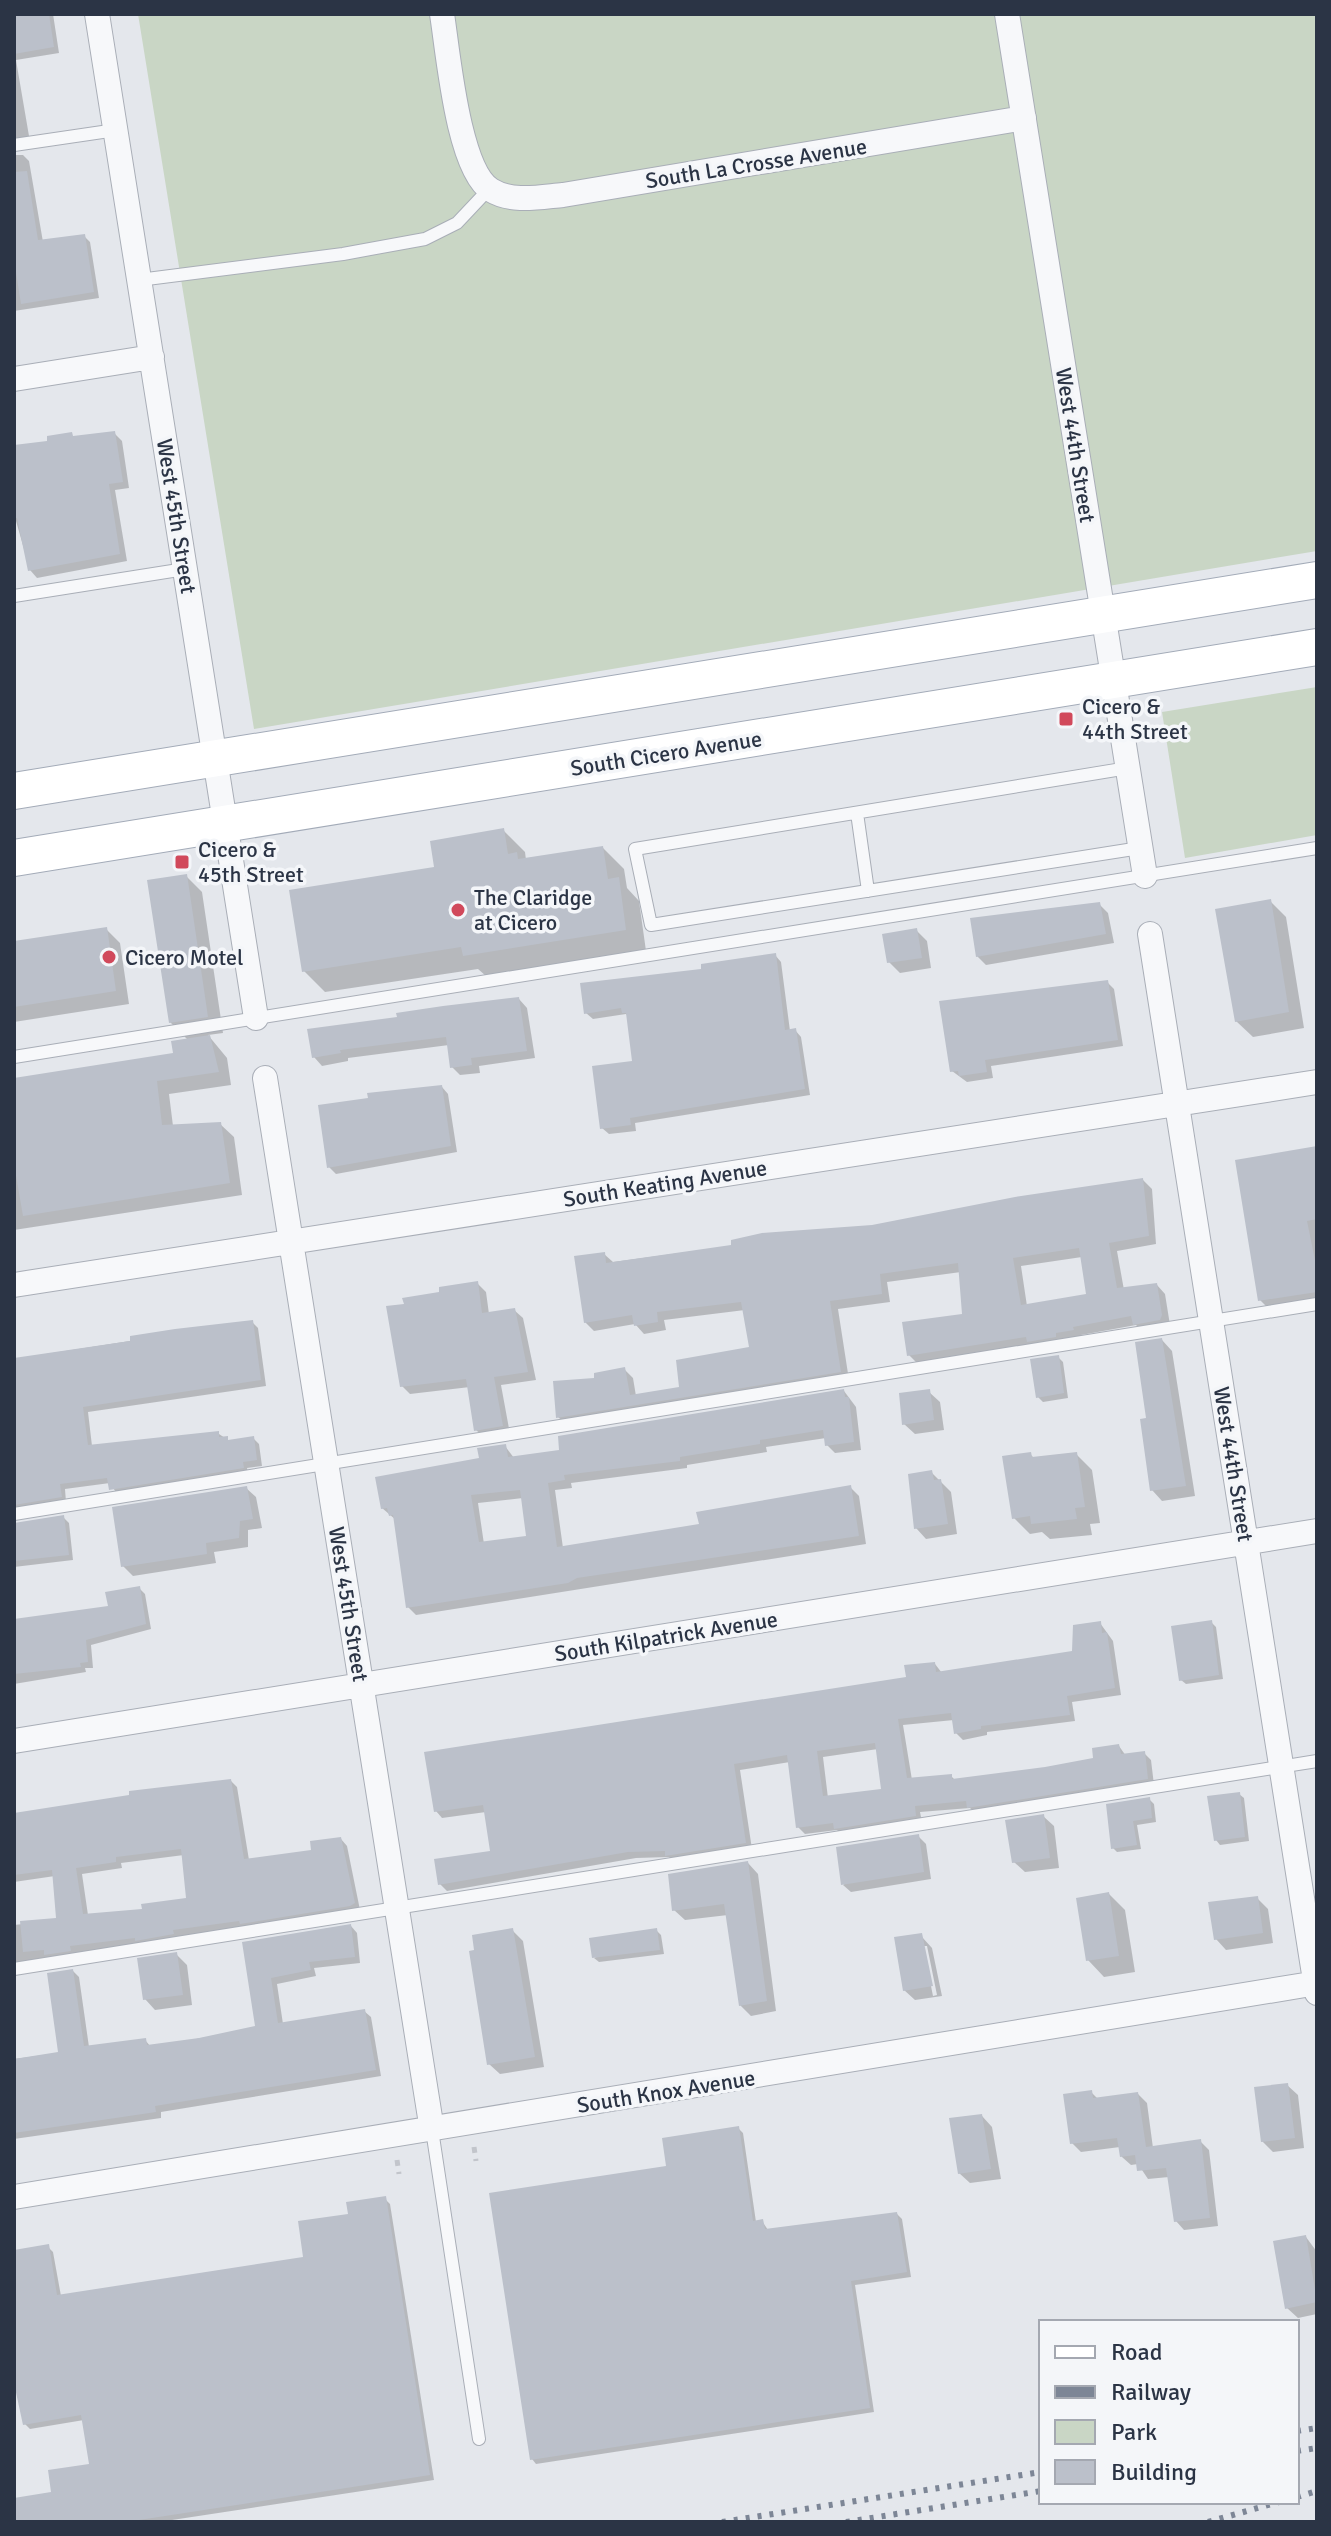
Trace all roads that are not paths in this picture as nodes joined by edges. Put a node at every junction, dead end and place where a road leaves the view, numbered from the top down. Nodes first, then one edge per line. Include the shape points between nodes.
1 (97, 14) edge
2 (442, 14) edge
3 (1007, 14) edge
4 (1024, 118) junction
5 (116, 130) junction
6 (14, 145) edge
7 (489, 189) junction
8 (139, 280) junction
9 (152, 357) junction
10 (14, 379) edge
11 (185, 569) junction
12 (1317, 580) edge
13 (14, 596) edge
14 (1103, 615) junction
15 (1317, 647) edge
16 (1114, 680) junction
17 (215, 759) junction
18 (1128, 768) junction
19 (14, 791) edge
20 (857, 813) junction
21 (225, 825) junction
22 (1140, 848) junction
23 (1317, 848) edge
24 (14, 858) edge
25 (1145, 876) junction
26 (868, 891) junction
27 (1150, 934) dead end
28 (256, 1018) junction
29 (14, 1057) edge
30 (265, 1078) dead end
31 (1317, 1082) edge
32 (1177, 1104) junction
33 (292, 1241) junction
34 (14, 1285) edge
35 (1317, 1304) edge
36 (1212, 1322) junction
37 (327, 1464) junction
38 (14, 1514) edge
39 (1317, 1531) edge
40 (1247, 1543) junction
41 (362, 1685) junction
42 (14, 1741) edge
43 (1317, 1761) edge
44 (1282, 1767) junction
45 (397, 1907) junction
46 (14, 1969) edge
47 (1317, 1987) edge
48 (432, 2130) junction
49 (14, 2197) edge
50 (479, 2439) dead end

1 - 5 street, West 45th Street
2 - 7 street via 469,161
3 - 4 street, West 44th Street
4 - 7 street, South La Crosse Avenue via 563,195 519,198
4 - 14 street, West 44th Street
5 - 6 lane
5 - 8 street, West 45th Street
7 - 8 lane via 457,223 425,239
8 - 9 street, West 45th Street
9 - 10 street
9 - 11 street, West 45th Street
11 - 13 lane
11 - 17 street, West 45th Street
12 - 14 main road
14 - 16 street, West 44th Street
14 - 17 main road
15 - 16 main road, South Cicero Avenue
16 - 18 street, West 44th Street
16 - 21 main road, South Cicero Avenue
17 - 19 main road
17 - 21 street, West 45th Street
18 - 20 lane
18 - 22 street, West 44th Street
20 - 26 lane
20 - 26 lane via 635,849 651,925
21 - 24 main road, South Cicero Avenue
21 - 28 street, West 45th Street
22 - 25 street, West 44th Street
22 - 26 lane
23 - 25 lane
25 - 28 lane
27 - 32 street, West 44th Street
28 - 29 lane
30 - 33 street, West 45th Street
31 - 32 street, South Keating Avenue
32 - 33 street, South Keating Avenue
32 - 36 street, West 44th Street
33 - 34 street, South Keating Avenue
33 - 37 street, West 45th Street
35 - 36 lane
36 - 37 lane
36 - 40 street, West 44th Street
37 - 38 lane
37 - 41 street, West 45th Street
39 - 40 street, South Kilpatrick Avenue
40 - 41 street, South Kilpatrick Avenue
40 - 44 street, West 44th Street
41 - 42 street, South Kilpatrick Avenue
41 - 45 street, West 45th Street
43 - 44 lane
44 - 45 lane
44 - 47 street, West 44th Street
45 - 46 lane
45 - 48 street, West 45th Street
47 - 48 street, South Knox Avenue
48 - 49 street, South Knox Avenue
48 - 50 lane

